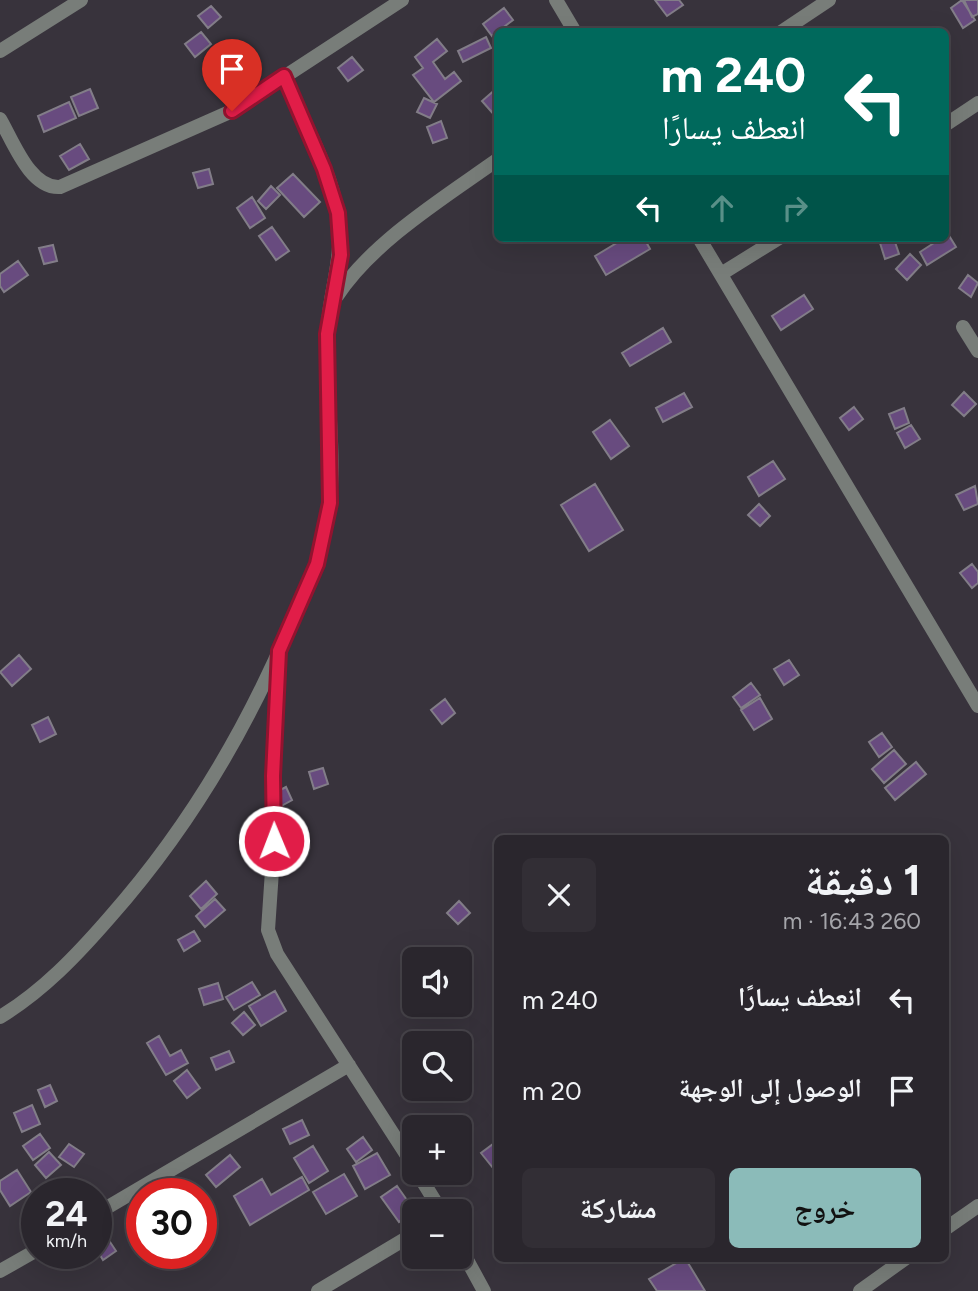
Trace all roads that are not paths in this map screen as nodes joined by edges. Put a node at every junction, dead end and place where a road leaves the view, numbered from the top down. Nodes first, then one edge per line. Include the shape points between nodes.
1 (81, 0) edge
2 (402, 0) edge
3 (556, 0) edge
4 (829, 0) edge
5 (573, 28) edge
6 (787, 28) edge
7 (0, 51) edge
8 (284, 76) junction
9 (978, 103) edge
10 (0, 119) edge
11 (949, 122) edge
12 (494, 162) edge
13 (701, 242) edge
14 (773, 242) edge
15 (721, 274) junction
16 (333, 304) junction
17 (963, 327) dead end
18 (978, 351) edge
19 (279, 651) junction
20 (978, 706) edge
21 (0, 1017) edge
22 (349, 1065) junction
23 (402, 1148) edge
24 (112, 1205) edge
25 (978, 1206) edge
26 (949, 1226) edge
27 (402, 1241) edge
28 (21, 1259) edge
29 (900, 1262) edge
30 (472, 1269) edge
31 (0, 1271) edge
32 (318, 1291) edge
33 (484, 1291) edge
34 (860, 1291) edge

1 - 7 street
2 - 8 street
3 - 5 street
4 - 6 street
8 - 10 street via 232,111 60,187 36,179
8 - 16 street via 338,213 341,255
9 - 11 street
12 - 16 street via 351,275
13 - 15 street
14 - 15 street
15 - 20 street
16 - 19 street via 327,334 330,503 317,564
17 - 18 street
19 - 21 street via 238,739 174,840 55,976
19 - 22 street via 268,930 276,954
22 - 23 street
22 - 24 street
25 - 26 street
27 - 32 street
28 - 31 street
29 - 34 street
30 - 33 street

